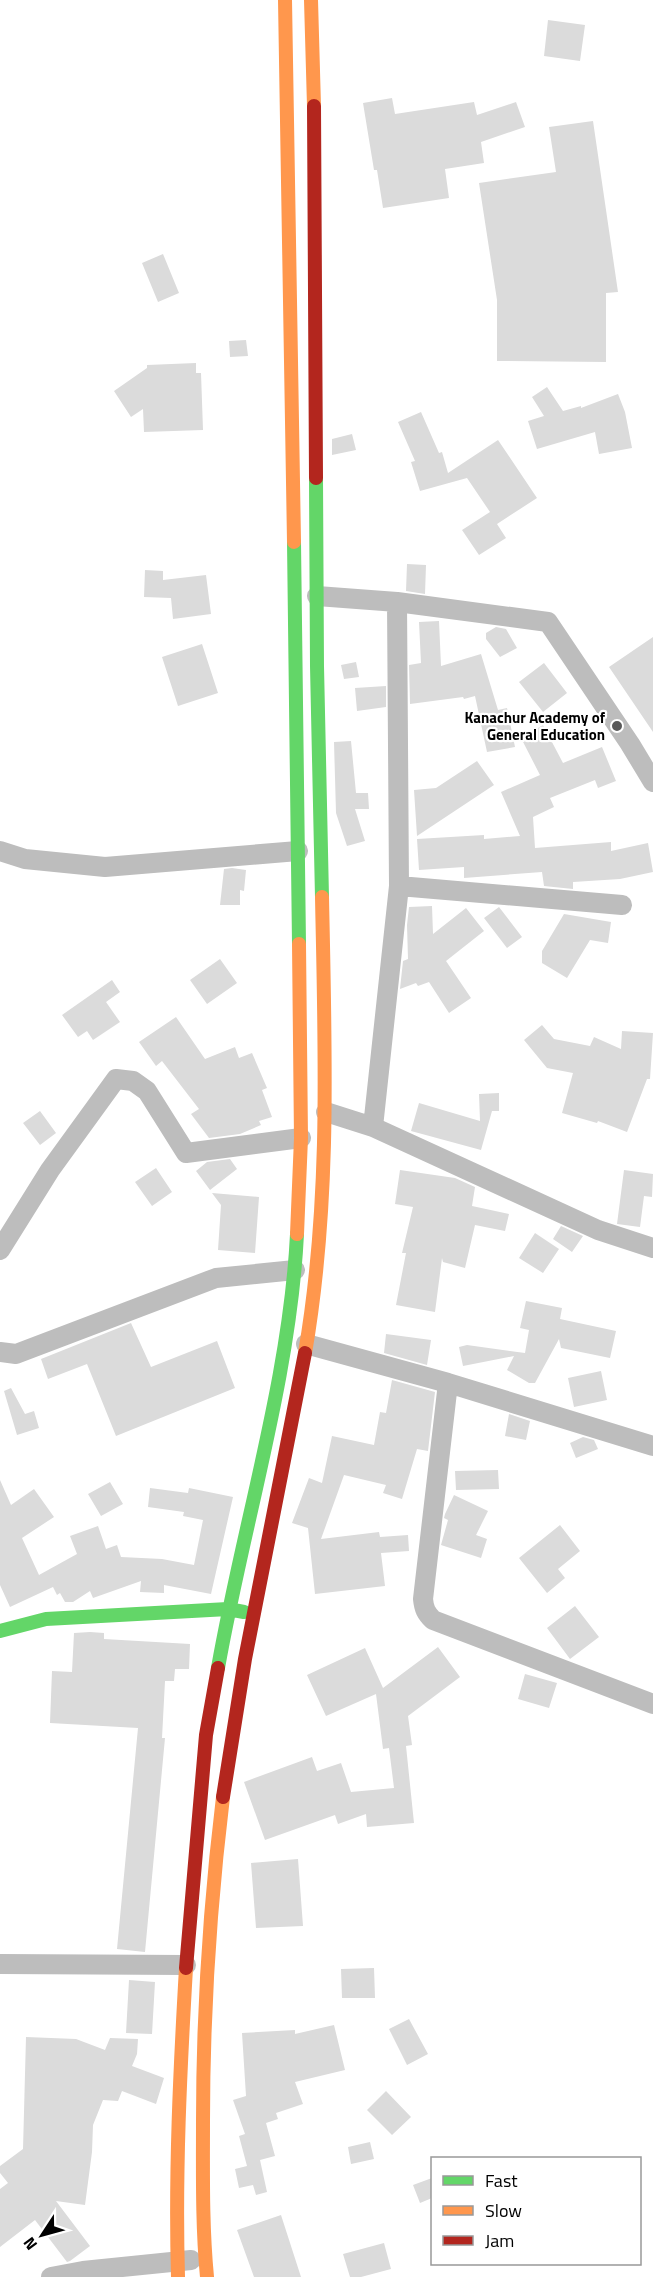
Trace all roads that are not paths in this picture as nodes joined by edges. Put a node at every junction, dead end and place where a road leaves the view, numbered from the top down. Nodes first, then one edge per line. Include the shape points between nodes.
1 (285, 0) edge
2 (311, 0) edge
3 (291, 348) junction
4 (316, 348) junction
5 (317, 596) junction
6 (397, 602) junction
7 (296, 660) junction
8 (317, 662) junction
9 (653, 782) edge
10 (0, 851) edge
11 (298, 851) junction
12 (399, 886) junction
13 (622, 905) dead end
14 (300, 1044) junction
15 (325, 1045) junction
16 (326, 1112) junction
17 (373, 1127) junction
18 (301, 1138) junction
19 (653, 1248) edge
20 (0, 1250) edge
21 (295, 1270) junction
22 (306, 1344) junction
23 (0, 1352) edge
24 (448, 1383) junction
25 (653, 1446) edge
26 (228, 1609) junction
27 (254, 1613) junction
28 (0, 1631) edge
29 (653, 1704) edge
30 (0, 1964) edge
31 (186, 1965) junction
32 (206, 2268) edge
33 (177, 2269) edge
34 (51, 2277) edge

1 - 3 main road
2 - 4 main road
3 - 4 main road
3 - 7 main road
4 - 5 main road
5 - 6 street
5 - 8 main road
6 - 9 street via 548,622
6 - 12 street
7 - 8 main road
7 - 11 main road
8 - 15 main road
10 - 11 street via 25,859 105,867
11 - 14 main road
12 - 13 street
12 - 17 street
14 - 15 main road
14 - 18 main road
15 - 16 main road
16 - 17 street
16 - 22 main road via 324,1189
17 - 19 street via 598,1230
18 - 20 street via 186,1153 147,1091 133,1081 116,1079 50,1170
18 - 21 main road
21 - 23 street via 216,1278 16,1354
21 - 26 main road via 268,1430
22 - 24 street
22 - 27 main road
24 - 25 street
24 - 29 street via 423,1599 427,1615
26 - 27 main road
26 - 28 main road via 45,1619
26 - 31 main road via 206,1735
27 - 32 main road via 225,1778 206,1990
30 - 31 street
31 - 33 main road via 178,2104
32 - 33 street
33 - 34 street via 83,2271

